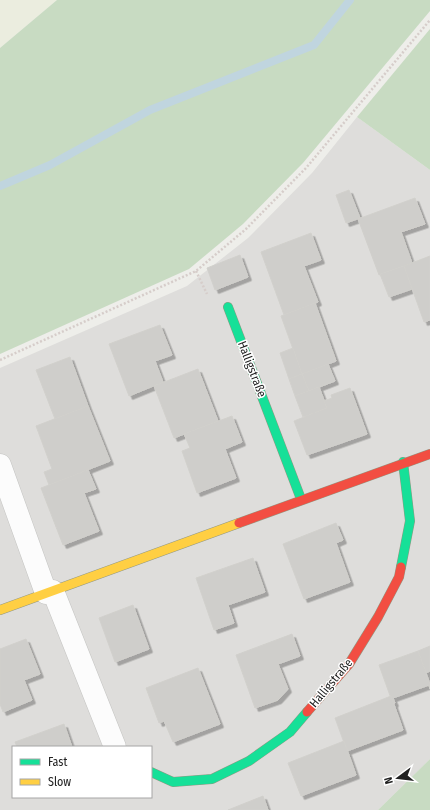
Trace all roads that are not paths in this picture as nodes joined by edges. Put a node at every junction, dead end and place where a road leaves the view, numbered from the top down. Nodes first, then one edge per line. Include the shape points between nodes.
1 (228, 307) dead end
2 (430, 454) edge
3 (403, 462) junction
4 (0, 466) edge
5 (301, 499) junction
6 (49, 592) junction
7 (0, 610) edge
8 (115, 746) edge
9 (152, 772) edge

1 - 5 street, Halligstraße
2 - 3 street
3 - 5 street
3 - 9 street, Halligstraße via 410,521 399,577 349,664 290,732 249,761 212,779 173,782
4 - 6 street
5 - 6 street
6 - 7 street
6 - 8 street

